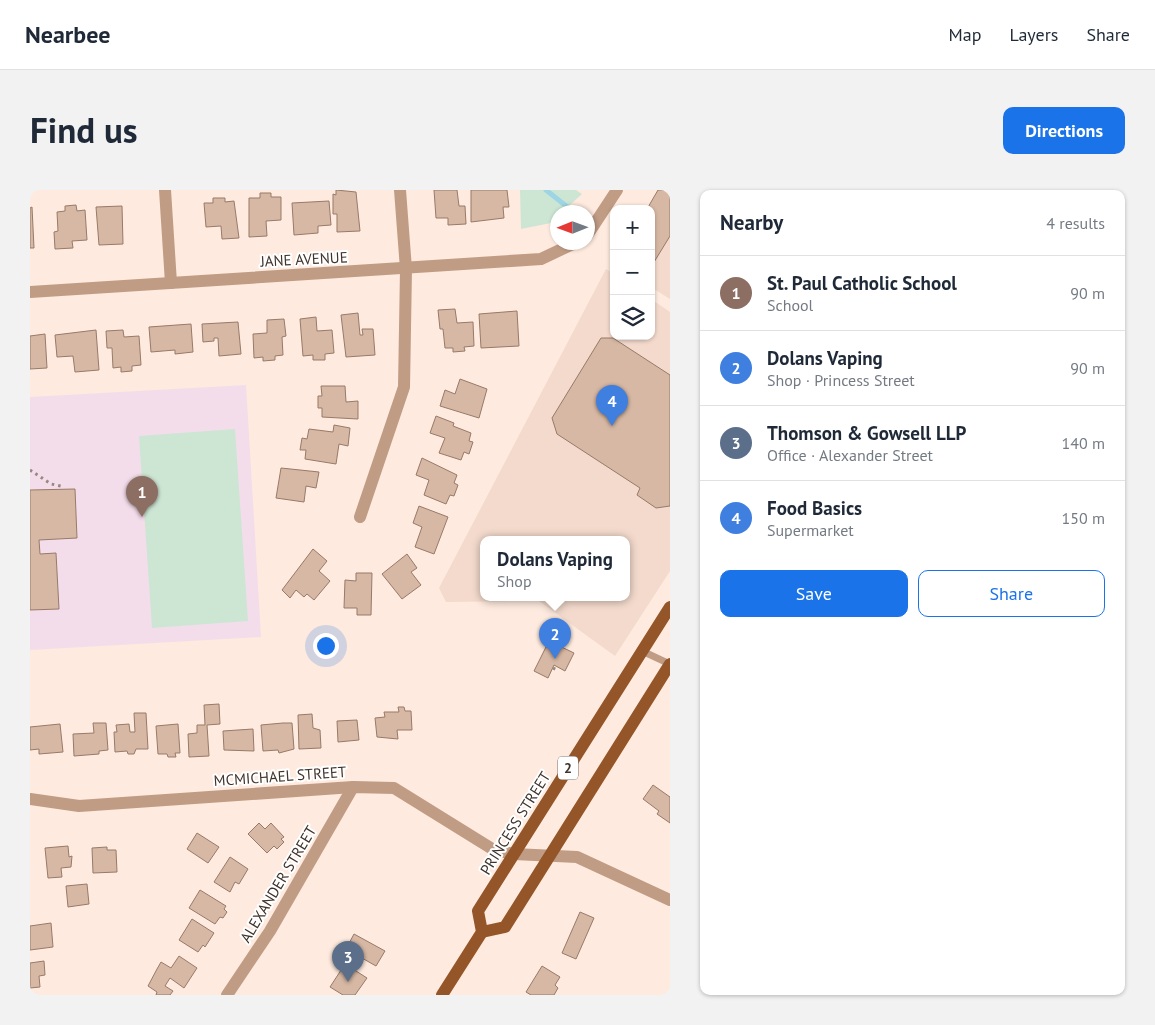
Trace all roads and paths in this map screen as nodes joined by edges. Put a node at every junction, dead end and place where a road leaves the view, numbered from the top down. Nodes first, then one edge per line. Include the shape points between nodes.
1 (165, 190) edge
2 (400, 190) edge
3 (617, 190) edge
4 (595, 223) edge
5 (560, 250) edge
6 (406, 269) junction
7 (171, 283) junction
8 (30, 292) edge
9 (30, 470) edge
10 (61, 486) dead end
11 (360, 517) dead end
12 (670, 607) edge
13 (642, 651) junction
14 (670, 664) edge
15 (353, 787) junction
16 (30, 799) edge
17 (514, 854) junction
18 (552, 854) junction
19 (670, 900) edge
20 (482, 932) junction
21 (227, 995) edge
22 (442, 995) edge

1 - 7 street
2 - 6 street
3 - 4 street
5 - 6 street, JANE AVENUE via 541,259
6 - 7 street, JANE AVENUE
6 - 11 street via 404,387
7 - 8 street, JANE AVENUE
9 - 10 path via 51,484
12 - 13 main road, PRINCESS STREET / 2
13 - 14 lane
13 - 17 main road, PRINCESS STREET / 2
14 - 18 main road, 2
15 - 16 street, MCMICHAEL STREET via 78,806
15 - 17 street, MCMICHAEL STREET via 394,788 494,850
15 - 21 street, ALEXANDER STREET via 270,931
17 - 18 street, MCMICHAEL STREET
17 - 20 main road, PRINCESS STREET / 2 via 478,911
18 - 19 street, MCMICHAEL STREET via 577,857
18 - 20 main road, 2 via 505,927
20 - 22 main road

